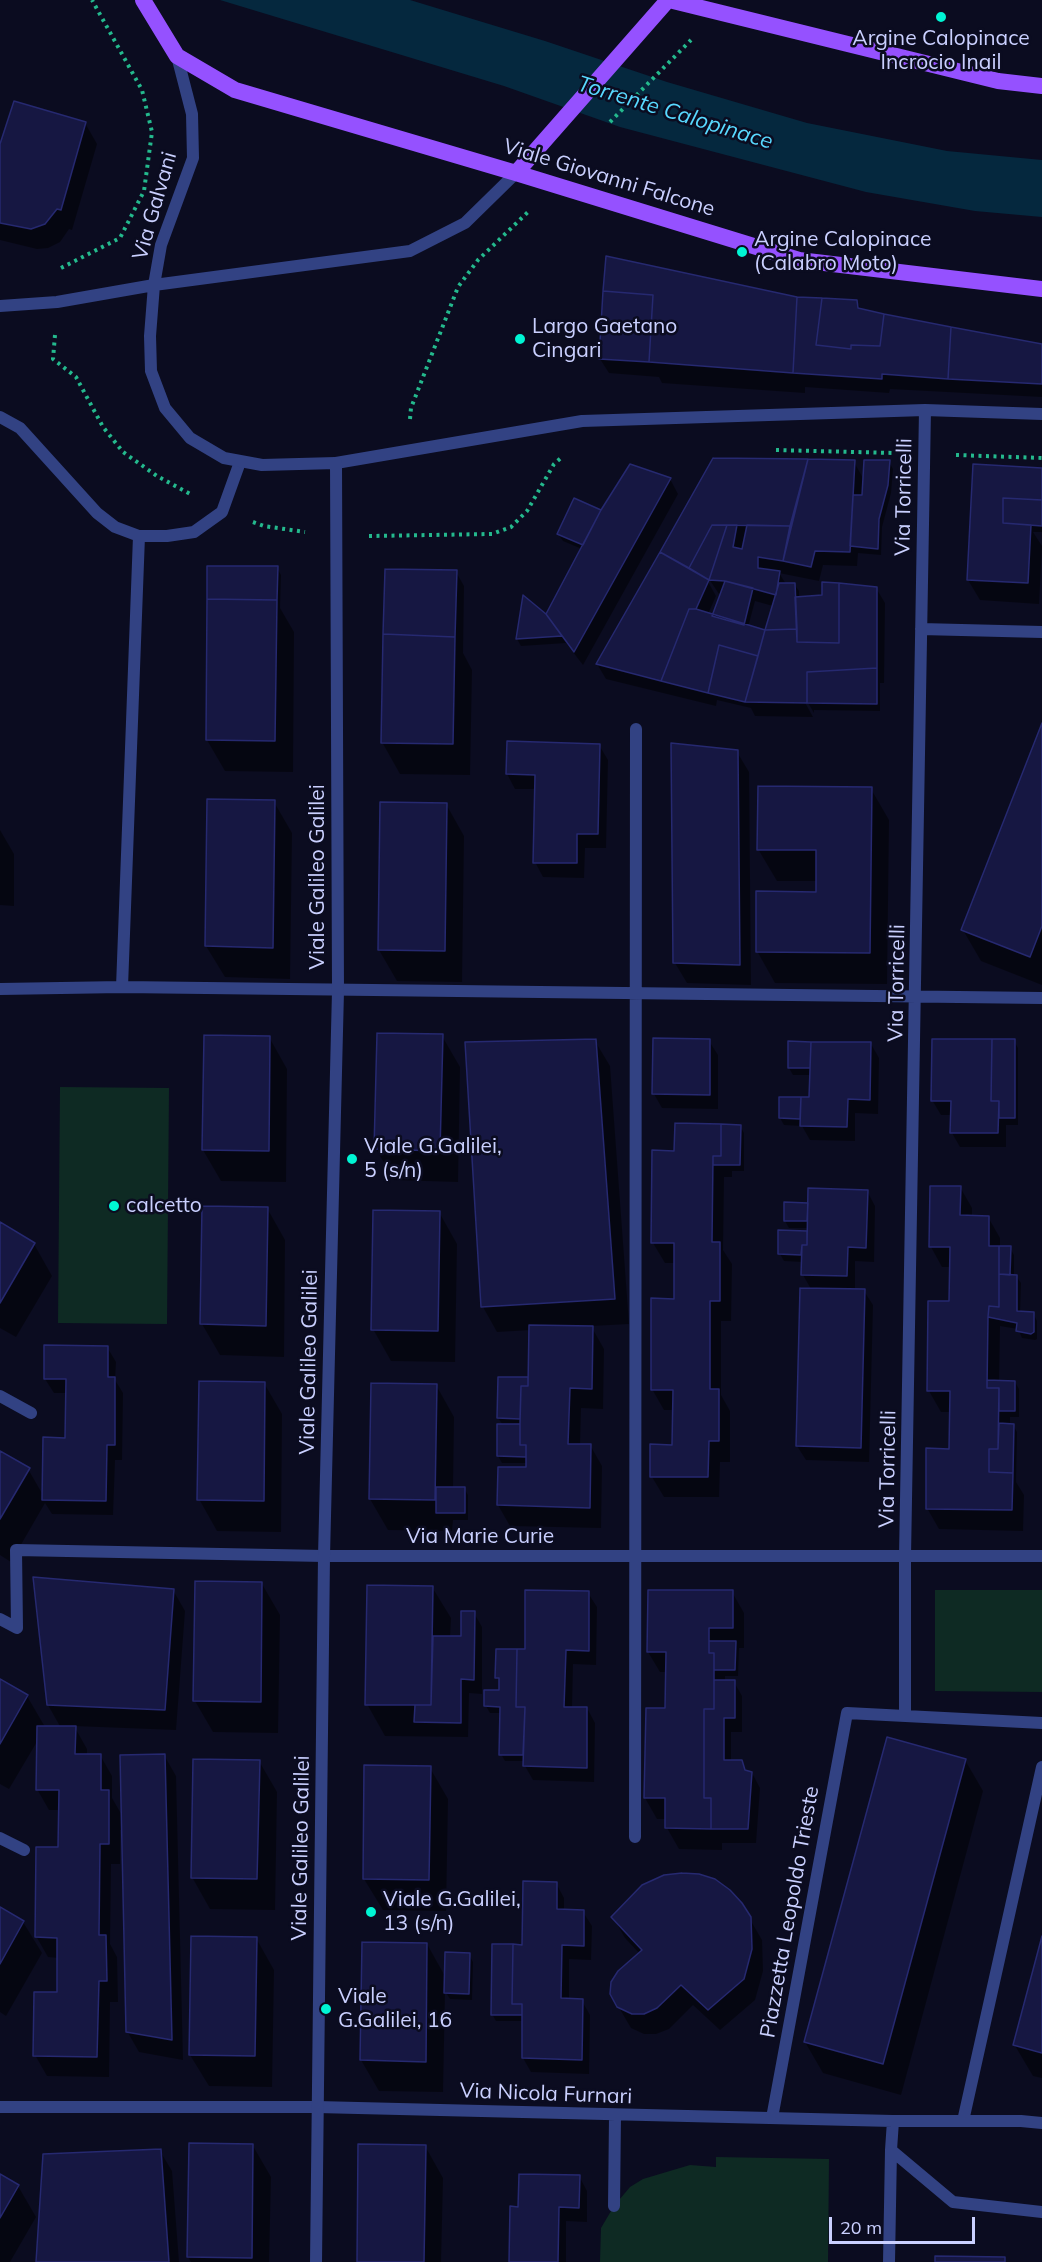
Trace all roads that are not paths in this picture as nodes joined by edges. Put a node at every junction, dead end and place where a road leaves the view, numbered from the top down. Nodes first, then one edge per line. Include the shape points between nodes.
1 (143, 0) edge
2 (669, 0) edge
3 (177, 56) junction
4 (1042, 86) edge
5 (516, 173) junction
6 (154, 285) junction
7 (1042, 289) edge
8 (0, 306) edge
9 (925, 410) junction
10 (1042, 414) edge
11 (0, 417) edge
12 (240, 462) junction
13 (336, 463) junction
14 (139, 536) junction
15 (921, 629) junction
16 (1042, 632) edge
17 (636, 729) dead end
18 (122, 987) junction
19 (0, 989) edge
20 (338, 990) junction
21 (637, 994) junction
22 (916, 997) junction
23 (1042, 998) edge
24 (0, 1396) edge
25 (31, 1413) dead end
26 (324, 1556) junction
27 (635, 1556) junction
28 (905, 1556) junction
29 (1042, 1556) edge
30 (0, 1619) edge
31 (905, 1716) junction
32 (1042, 1723) edge
33 (1042, 1767) edge
34 (635, 1837) dead end
35 (0, 1838) edge
36 (24, 1850) dead end
37 (0, 2107) edge
38 (317, 2107) junction
39 (615, 2116) junction
40 (772, 2118) junction
41 (893, 2121) junction
42 (963, 2121) junction
43 (1042, 2123) edge
44 (891, 2150) junction
45 (614, 2206) dead end
46 (1042, 2212) edge
47 (316, 2262) edge
48 (889, 2262) edge

1 - 3 main road
2 - 4 main road via 998,81
2 - 5 main road
3 - 5 main road, Viale Giovanni Falcone via 235,90
3 - 6 street, Via Galvani via 192,114 193,158 161,245
5 - 6 street via 465,223 410,251
5 - 7 main road, Viale Giovanni Falcone via 799,260
6 - 8 street, Via Galvani via 57,302
6 - 12 street via 151,371 165,408 189,438 224,458
9 - 10 street
9 - 13 street via 582,421
9 - 15 street, Via Torricelli
11 - 14 street via 20,428 97,513 115,527
12 - 13 street
12 - 14 street via 222,512 194,531
13 - 20 street, Viale Galileo Galilei
14 - 18 street
15 - 16 street
15 - 22 street, Via Torricelli
17 - 21 street
18 - 19 street
18 - 20 street
20 - 21 street
20 - 26 street, Viale Galileo Galilei
21 - 22 street
21 - 27 street
22 - 23 street
22 - 28 street, Via Torricelli
24 - 25 street
26 - 27 street, Via Marie Curie
26 - 30 street, Via Marie Curie via 15,1550 17,1628
26 - 38 street, Viale Galileo Galilei
27 - 28 street, Via Marie Curie
27 - 34 street
28 - 29 street, Via Marie Curie
28 - 31 street, Via Torricelli
31 - 32 street
31 - 40 street, Piazzetta Leopoldo Trieste via 846,1713
33 - 42 street
35 - 36 street
37 - 38 street, Via Nicola Furnari
38 - 39 street, Via Nicola Furnari
38 - 47 street, Viale Galileo Galilei
39 - 40 street, Via Nicola Furnari
39 - 45 street
40 - 41 street, Via Nicola Furnari
41 - 42 street, Via Nicola Furnari
41 - 44 street
42 - 43 street, Via Nicola Furnari
44 - 46 street via 953,2202
44 - 48 street

